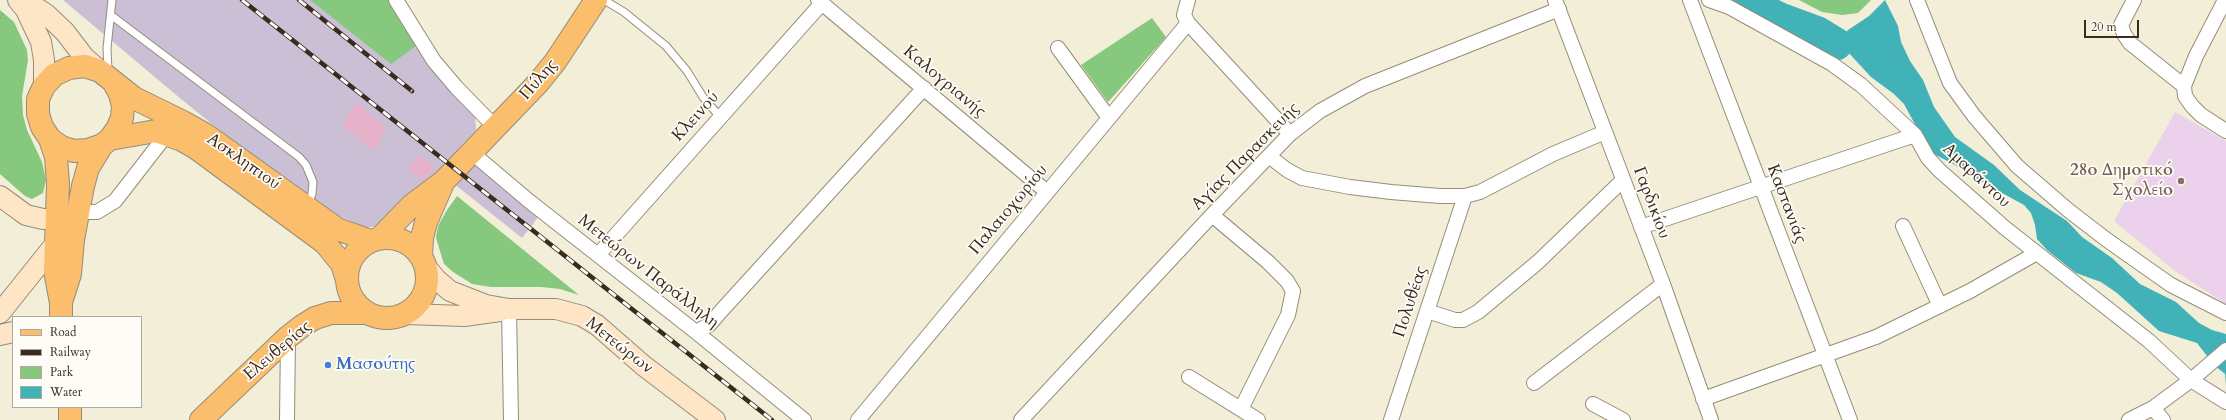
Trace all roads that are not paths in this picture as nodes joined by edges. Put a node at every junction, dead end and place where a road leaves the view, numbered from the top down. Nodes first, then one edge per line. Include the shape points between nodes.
1 (18, 0) edge
2 (24, 0) edge
3 (112, 0) edge
4 (396, 0) edge
5 (596, 0) edge
6 (604, 0) edge
7 (1188, 0) edge
8 (1690, 0) edge
9 (1709, 0) edge
10 (1916, 0) edge
11 (2134, 0) edge
12 (2225, 0) edge
13 (820, 2) edge
14 (1557, 4) edge
15 (112, 16) junction
16 (1188, 23) junction
17 (1058, 48) dead end
18 (108, 77) junction
19 (44, 86) junction
20 (2184, 86) junction
21 (924, 88) junction
22 (720, 117) junction
23 (1109, 118) junction
24 (495, 127) junction
25 (1605, 132) junction
26 (2226, 132) edge
27 (167, 134) junction
28 (1290, 134) junction
29 (1915, 135) junction
30 (50, 139) junction
31 (106, 142) junction
32 (471, 152) junction
33 (1270, 157) junction
34 (1623, 180) junction
35 (444, 181) junction
36 (1760, 187) junction
37 (1047, 192) junction
38 (0, 196) edge
39 (1465, 196) junction
40 (307, 208) junction
41 (1212, 214) junction
42 (68, 216) junction
43 (1903, 226) dead end
44 (1641, 227) junction
45 (376, 240) junction
46 (56, 243) junction
47 (2035, 254) junction
48 (598, 255) junction
49 (424, 261) junction
50 (347, 280) junction
51 (1663, 284) junction
52 (1940, 306) junction
53 (510, 309) junction
54 (61, 310) edge
55 (1427, 311) junction
56 (0, 313) edge
57 (368, 313) junction
58 (2226, 313) edge
59 (406, 314) junction
60 (12, 332) edge
61 (696, 332) junction
62 (0, 334) edge
63 (288, 337) junction
64 (2226, 350) edge
65 (1825, 355) junction
66 (1189, 377) dead end
67 (2191, 380) junction
68 (1534, 383) dead end
69 (1703, 399) junction
70 (2226, 402) edge
71 (1593, 404) dead end
72 (56, 408) edge
73 (70, 408) edge
74 (2153, 408) junction
75 (1241, 409) junction
76 (1028, 418) edge
77 (57, 420) edge
78 (70, 420) edge
79 (200, 420) edge
80 (288, 420) edge
81 (511, 420) edge
82 (715, 420) edge
83 (804, 420) edge
84 (858, 420) edge
85 (1258, 420) edge
86 (1391, 420) edge
87 (1623, 420) edge
88 (1711, 420) edge
89 (1850, 420) edge
90 (2129, 420) edge
91 (2163, 420) edge

1 - 19 main road via 29,15 41,42
2 - 18 main road via 46,14 65,32 84,57
3 - 15 lane
4 - 24 street via 434,61
5 - 24 main road, Πύλης via 555,62
6 - 22 lane via 624,12 666,46
7 - 16 street via 1184,15
8 - 36 street, Καστανιάς
9 - 29 street, Αμαράντου via 1730,7 1832,64 1878,100
10 - 58 street via 1950,83 1974,116 2017,166 2107,240 2171,285
11 - 20 street via 2121,25 2124,34 2130,42
12 - 20 street via 2196,56
13 - 21 street, Καλογριανής
13 - 22 street, Κλεινού
14 - 25 street, Γαρδικίου
14 - 28 street, Αγίας Παρασκευής via 1351,92
15 - 18 lane via 107,48
15 - 40 lane via 299,157 306,165 313,182
16 - 23 street, Παλαιοχωρίου
16 - 28 street
17 - 23 street
18 - 19 main road, Ασκληπιού via 85,66 69,68 54,75
18 - 31 main road via 120,94 122,112 117,129
18 - 40 main road, Ασκληπιού via 134,98 206,135
19 - 30 main road via 38,100 38,114 42,127
20 - 26 street via 2192,106
21 - 37 street, Καλογριανής
21 - 61 street via 709,325
22 - 48 street, Κλεινού
23 - 37 street, Παλαιοχωρίου
24 - 32 main road, Πύλης
25 - 34 street, Γαρδικίου
25 - 39 street via 1553,154 1480,192
27 - 31 main road, Ασκληπιού via 156,131 140,133
27 - 42 street via 115,201 97,212
27 - 50 main road, Ασκληπιού via 196,148 325,243 342,264
28 - 33 street, Αγίας Παρασκευής
29 - 36 street
29 - 47 street, Αμαράντου via 1928,158 1940,171
30 - 31 main road, Ασκληπιού via 61,147 74,151 88,150
30 - 42 main road via 56,157 58,184
31 - 42 main road via 88,168
32 - 35 main road
32 - 48 street, Μετεώρων Παράλληλη
33 - 39 street via 1302,178 1391,192
33 - 41 street, Αγίας Παρασκευής
34 - 44 street, Γαρδικίου
34 - 55 street via 1538,262 1478,312 1463,320 1454,320
35 - 45 main road via 412,205
35 - 49 main road via 426,222 422,238
36 - 44 street
36 - 65 street, Καστανιάς
37 - 84 street, Παλαιοχωρίου
38 - 42 main road via 26,215 43,219
39 - 55 street, Πολυθέας
40 - 45 main road, Ασκληπιού via 337,229
41 - 75 street via 1268,262 1293,291 1288,315
41 - 76 street, Αγίας Παρασκευής
42 - 46 main road
42 - 54 main road via 70,274
43 - 52 street
44 - 51 street, Γαρδικίου
45 - 49 main road via 403,240 413,247
45 - 50 main road via 361,248 353,257
46 - 54 main road via 55,271
46 - 56 main road
47 - 52 street
47 - 67 street, Αμαράντου via 2143,337
48 - 61 street, Μετεώρων Παράλληλη
49 - 53 main road, Μετεώρων via 436,279 450,291 486,305
49 - 59 main road via 428,281 424,294
50 - 57 main road, Ελευθερίας via 353,299
51 - 68 street
51 - 69 street, Γαρδικίου
52 - 65 street via 1876,337
53 - 59 main road, Μετεώρων via 487,315
53 - 81 street
53 - 82 main road, Μετεώρων via 556,309 582,316 597,325 644,366
55 - 86 street, Πολυθέας
57 - 59 main road, Ελευθερίας via 387,318
57 - 63 main road, Ελευθερίας via 331,313 315,318
60 - 62 main road
61 - 83 street, Μετεώρων Παράλληλη
63 - 79 main road, Ελευθερίας
63 - 80 street
64 - 67 street
65 - 69 street
65 - 89 street, Καστανιάς
66 - 75 street
67 - 70 street, Αμαράντου
67 - 74 street
69 - 88 street, Γαρδικίου
71 - 87 street
72 - 77 main road
73 - 78 main road
74 - 90 street
74 - 91 street
75 - 85 street

